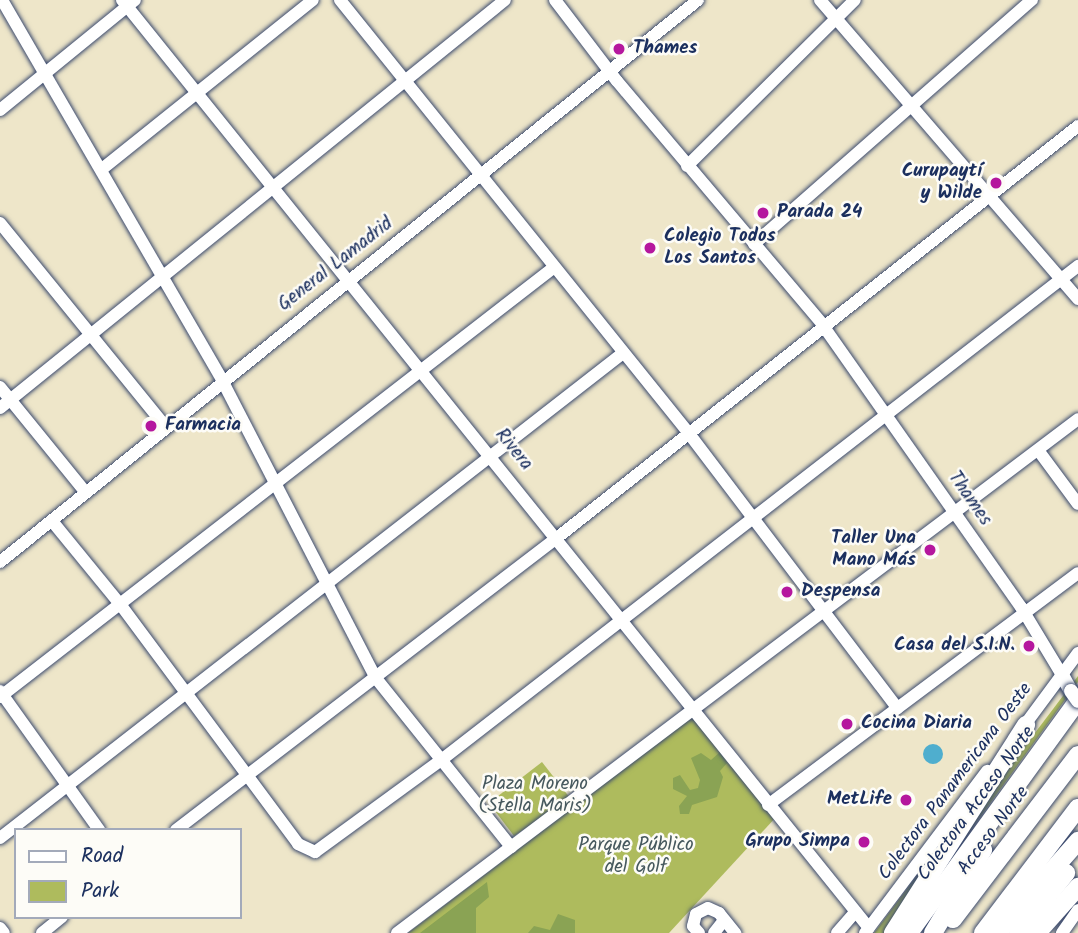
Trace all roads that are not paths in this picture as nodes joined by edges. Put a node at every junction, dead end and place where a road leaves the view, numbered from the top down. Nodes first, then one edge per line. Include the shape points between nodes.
1 (2, 0) edge
2 (313, 0) edge
3 (340, 0) edge
4 (505, 0) edge
5 (555, 0) edge
6 (698, 0) edge
7 (820, 0) edge
8 (855, 0) edge
9 (1032, 0) edge
10 (128, 2) edge
11 (835, 19) junction
12 (609, 72) junction
13 (45, 73) junction
14 (405, 81) junction
15 (199, 92) junction
16 (911, 105) junction
17 (0, 110) edge
18 (1078, 126) edge
19 (687, 166) junction
20 (102, 169) junction
21 (481, 176) junction
22 (271, 187) junction
23 (988, 195) junction
24 (0, 223) edge
25 (754, 244) junction
26 (1078, 266) edge
27 (553, 268) junction
28 (165, 276) junction
29 (1061, 279) junction
30 (348, 280) junction
31 (1078, 299) edge
32 (822, 324) junction
33 (92, 336) junction
34 (623, 353) junction
35 (423, 371) junction
36 (222, 380) junction
37 (0, 387) edge
38 (5, 404) edge
39 (887, 415) junction
40 (1078, 419) edge
41 (166, 428) junction
42 (687, 431) junction
43 (1038, 450) junction
44 (492, 455) junction
45 (278, 486) junction
46 (86, 493) junction
47 (1078, 504) edge
48 (955, 512) junction
49 (753, 519) junction
50 (52, 521) junction
51 (558, 537) junction
52 (0, 562) edge
53 (1078, 573) edge
54 (327, 583) junction
55 (121, 604) junction
56 (824, 610) junction
57 (1024, 613) junction
58 (623, 618) junction
59 (1078, 653) edge
60 (1062, 675) junction
61 (375, 677) junction
62 (1, 694) edge
63 (184, 694) junction
64 (1076, 697) edge
65 (694, 706) junction
66 (897, 708) junction
67 (1078, 716) edge
68 (1026, 725) junction
69 (1078, 755) edge
70 (440, 761) junction
71 (246, 776) junction
72 (66, 786) junction
73 (768, 805) junction
74 (1078, 808) edge
75 (98, 828) edge
76 (179, 828) edge
77 (0, 838) edge
78 (1078, 841) edge
79 (511, 848) junction
80 (1078, 858) edge
81 (1078, 887) edge
82 (1078, 910) edge
83 (855, 912) junction
84 (60, 919) edge
85 (724, 920) junction
86 (0, 928) edge
87 (867, 931) edge
88 (1065, 932) edge
89 (4, 933) edge
90 (42, 933) edge
91 (397, 933) edge
92 (699, 933) edge
93 (714, 933) edge
94 (735, 933) edge
95 (837, 933) edge
96 (893, 933) edge
97 (909, 933) edge
98 (933, 933) edge
99 (943, 933) edge
100 (983, 933) edge
101 (997, 933) edge
102 (1018, 933) edge
103 (1037, 933) edge

1 - 13 street
2 - 15 street
3 - 14 street
4 - 14 street
5 - 12 street, Thames
6 - 12 street, General Lamadrid
7 - 11 street
8 - 11 street
9 - 16 street
10 - 13 street
10 - 15 street, Rivera
11 - 16 street
11 - 19 street
12 - 19 street, Thames
12 - 21 street, General Lamadrid
13 - 17 street
13 - 20 street
14 - 21 street
14 - 22 street
15 - 20 street
15 - 22 street, Rivera
16 - 23 street
16 - 25 street
18 - 23 street
19 - 25 street, Thames
20 - 28 street
21 - 27 street
21 - 30 street, General Lamadrid
22 - 28 street
22 - 30 street, Rivera
23 - 29 street
23 - 32 street
24 - 33 street
25 - 32 street, Thames
26 - 29 street
27 - 34 street
27 - 35 street
28 - 33 street
28 - 36 street
29 - 31 street
29 - 39 street
30 - 35 street, Rivera
30 - 36 street, General Lamadrid
32 - 39 street, Thames
32 - 42 street
33 - 38 street
33 - 41 street
34 - 42 street
34 - 44 street
35 - 44 street, Rivera
35 - 45 street
36 - 41 street, General Lamadrid
36 - 45 street
37 - 38 street
38 - 46 street
39 - 48 street, Thames
39 - 49 street
40 - 43 street
41 - 46 street, General Lamadrid
42 - 49 street
42 - 51 street
43 - 47 street
43 - 48 street
44 - 51 street, Rivera
44 - 54 street
45 - 54 street
45 - 55 street
46 - 50 street, General Lamadrid
48 - 56 street
48 - 57 street, Thames
49 - 56 street
49 - 58 street
50 - 52 street, General Lamadrid
50 - 55 street
51 - 58 street, Rivera
51 - 61 street
53 - 57 street
54 - 61 street
54 - 63 street
55 - 62 street
55 - 63 street
56 - 65 street
56 - 66 street
57 - 60 street, Thames
57 - 66 street
58 - 65 street, Rivera
58 - 70 street
59 - 60 street, Colectora Panamericana Oeste
60 - 64 main road, Thames
60 - 68 street, Colectora Panamericana Oeste
61 - 70 street
61 - 71 street
62 - 72 street
63 - 71 street
63 - 72 street
64 - 97 highway, Colectora Acceso Norte
65 - 73 street, Rivera
65 - 79 street
66 - 73 street
67 - 98 highway via 982,853
68 - 87 street, Colectora Panamericana Oeste
68 - 96 highway
69 - 99 highway, Acceso Norte
70 - 71 street via 315,852 298,844
70 - 79 street
71 - 76 street
72 - 75 street
72 - 77 street
73 - 83 street, Rivera
74 - 100 highway
78 - 101 highway
79 - 91 street
80 - 102 highway
81 - 103 highway
82 - 88 street
83 - 87 street, Rivera
83 - 95 street
84 - 90 street
85 - 92 street via 708,908 696,914 693,926
85 - 93 street
85 - 94 street
86 - 89 street

